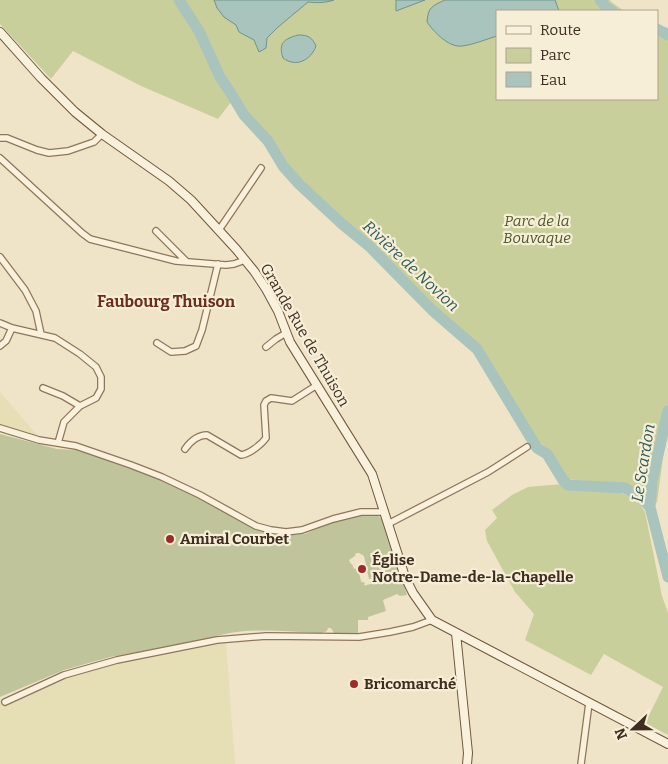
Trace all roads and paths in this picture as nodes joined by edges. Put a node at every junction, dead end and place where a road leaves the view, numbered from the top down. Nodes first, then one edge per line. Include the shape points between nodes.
1 (0, 32) edge
2 (102, 134) junction
3 (0, 138) edge
4 (0, 158) edge
5 (261, 168) dead end
6 (219, 230) junction
7 (156, 231) dead end
8 (0, 257) edge
9 (245, 260) junction
10 (187, 262) junction
11 (218, 264) junction
12 (0, 323) edge
13 (12, 328) junction
14 (286, 333) junction
15 (41, 334) junction
16 (157, 343) dead end
17 (0, 346) edge
18 (266, 347) dead end
19 (316, 385) junction
20 (43, 388) dead end
21 (80, 406) junction
22 (0, 428) edge
23 (58, 443) junction
24 (527, 447) dead end
25 (185, 449) dead end
26 (384, 512) junction
27 (388, 524) junction
28 (432, 620) junction
29 (456, 633) junction
30 (5, 702) dead end
31 (589, 703) junction
32 (668, 744) edge
33 (468, 753) junction
34 (467, 764) edge
35 (475, 764) edge
36 (581, 764) edge

1 - 2 street, Grande Rue de Thuison via 75,112
2 - 3 street via 94,142 68,151 49,153
2 - 6 street, Grande Rue de Thuison via 169,181
4 - 10 street via 90,239
5 - 6 street
6 - 9 street, Grande Rue de Thuison
7 - 10 street
8 - 15 street via 36,310
9 - 11 street
9 - 14 street, Grande Rue de Thuison via 269,294
10 - 11 street
11 - 16 street via 196,346 171,352
12 - 13 street
13 - 15 street
13 - 17 street
14 - 18 street
14 - 19 street, Grande Rue de Thuison
15 - 21 street via 55,338 96,368 101,389 96,398
19 - 25 street via 292,401 266,400 266,438 246,454 241,455 207,435 191,442
19 - 26 street, Grande Rue de Thuison via 368,466
20 - 21 street
21 - 23 street via 64,422
22 - 23 street
23 - 26 street via 76,446 162,477 256,526 271,530 302,530 361,512
24 - 27 street via 488,472
26 - 27 street, Grande Rue de Thuison
27 - 28 street, Grande Rue de Thuison via 405,576
28 - 29 street, Grande Rue de Thuison
28 - 30 street via 413,627 359,637 266,636 217,640 117,660 64,675
29 - 31 street, Grande Rue de Thuison
29 - 33 street
31 - 32 street, Grande Rue de Thuison
31 - 36 street
33 - 34 street
33 - 35 street

